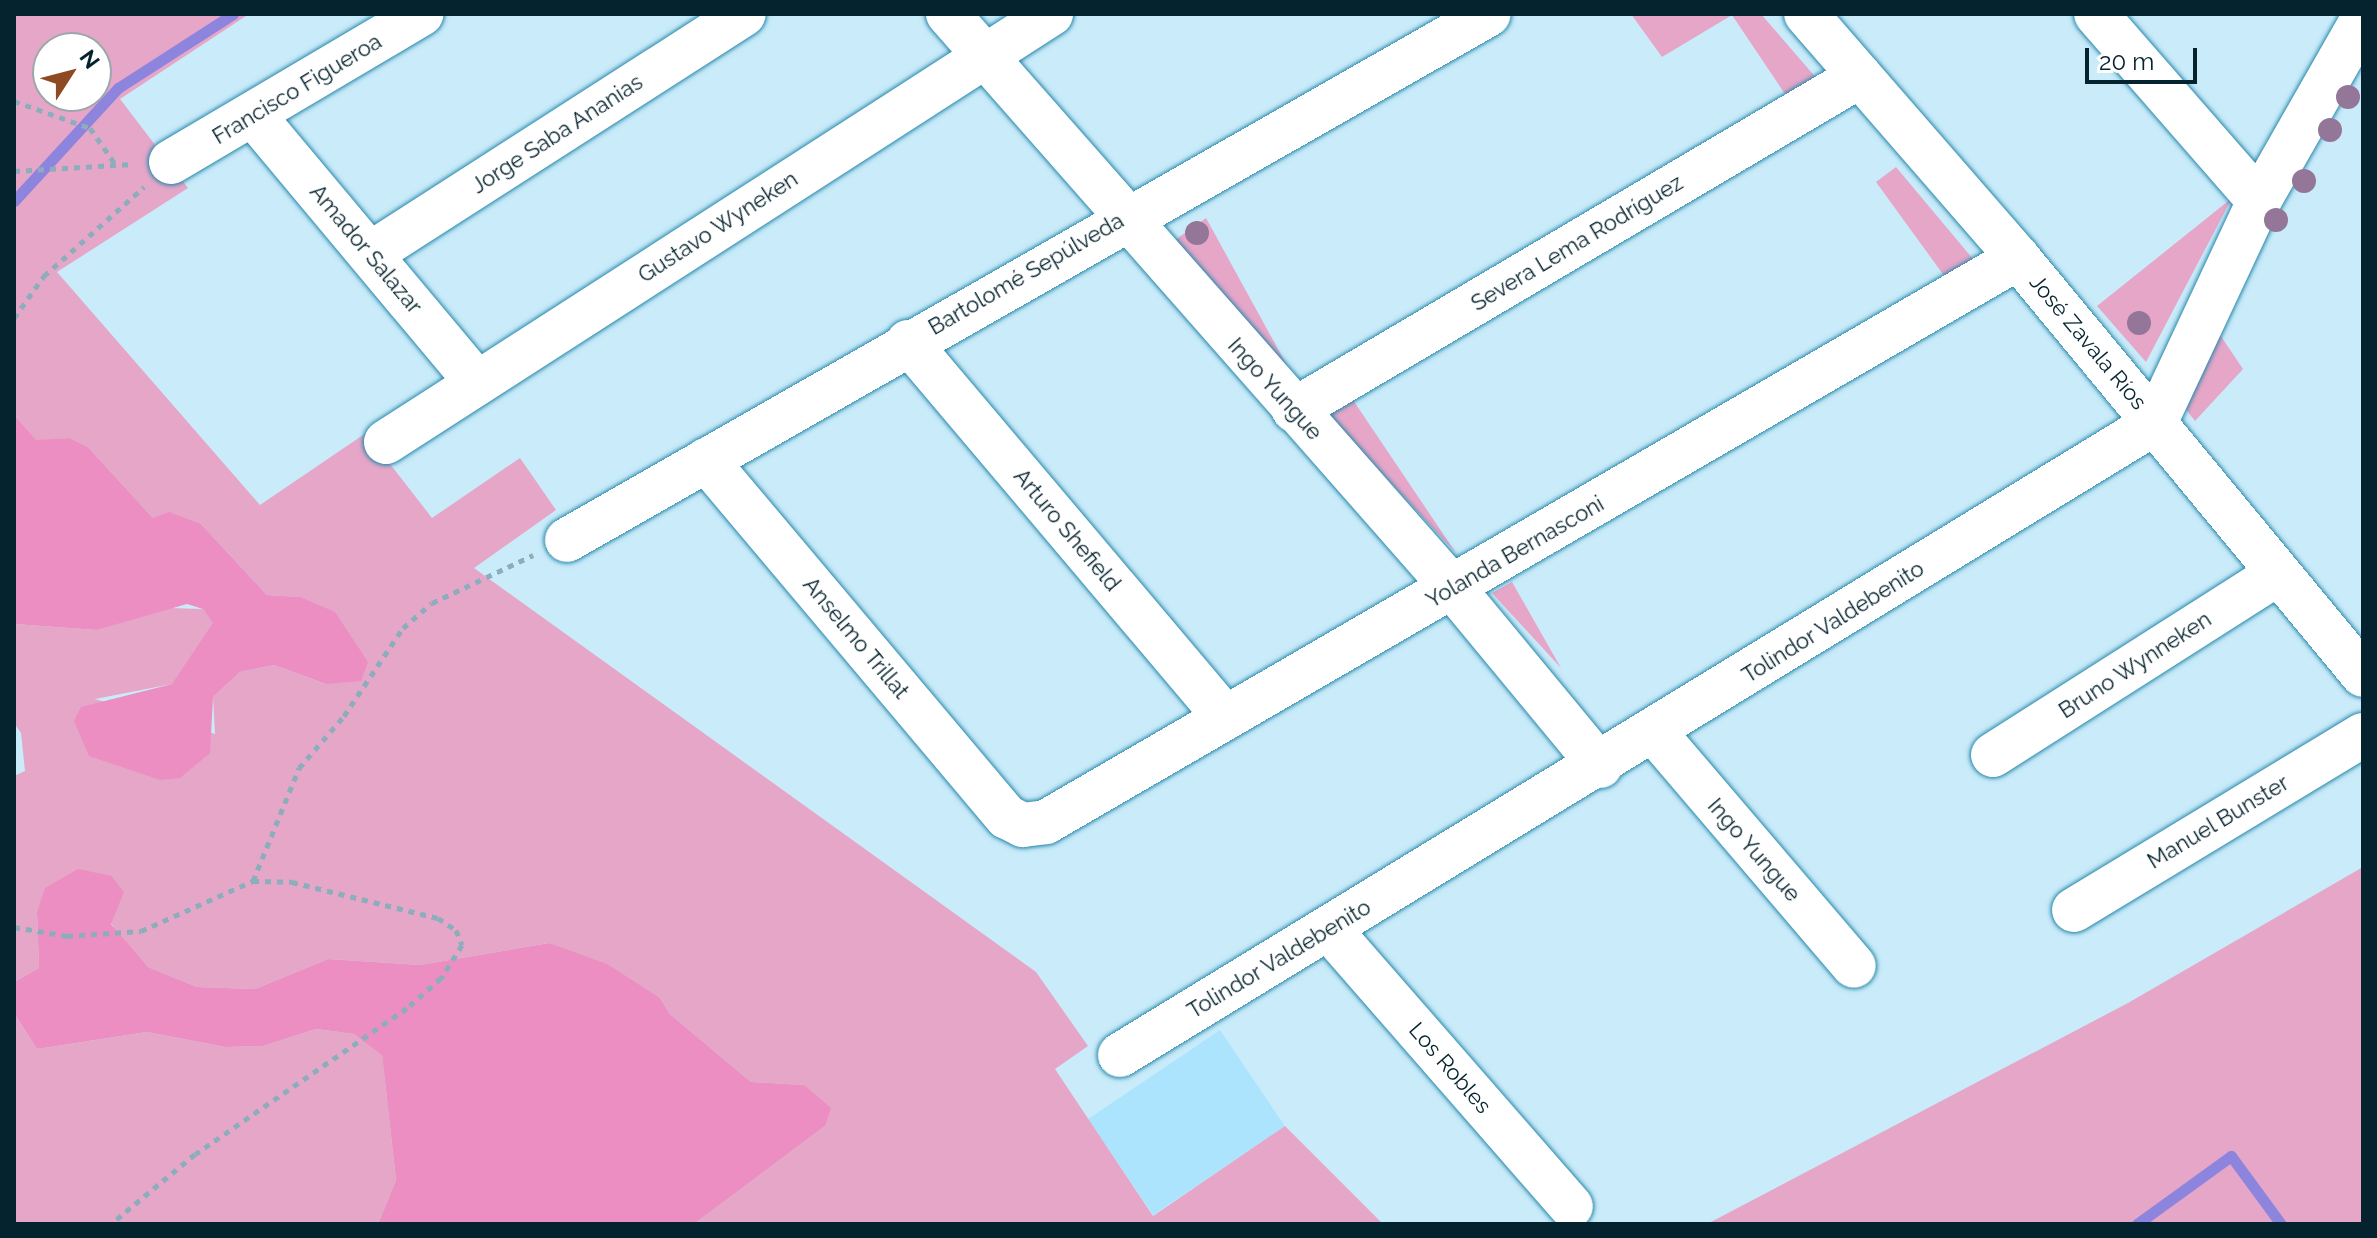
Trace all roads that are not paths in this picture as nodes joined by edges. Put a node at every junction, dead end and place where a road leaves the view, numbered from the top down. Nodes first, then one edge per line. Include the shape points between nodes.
1 (421, 14) edge
2 (744, 14) edge
3 (948, 14) edge
4 (1051, 14) edge
5 (1489, 14) edge
6 (1806, 14) edge
7 (2096, 14) edge
8 (2363, 19) edge
9 (985, 55) junction
10 (1860, 76) junction
11 (254, 116) junction
12 (171, 162) road end
13 (2259, 201) junction
14 (1123, 218) junction
15 (370, 254) junction
16 (2018, 258) junction
17 (908, 342) junction
18 (477, 383) junction
19 (1294, 410) junction
20 (2155, 423) junction
21 (386, 442) dead end
22 (706, 460) junction
23 (567, 540) road end
24 (2277, 574) junction
25 (1453, 588) junction
26 (2363, 675) edge
27 (1226, 718) junction
28 (1655, 733) junction
29 (2363, 735) edge
30 (1993, 755) dead end
31 (1600, 766) junction
32 (1007, 817) joint
33 (2074, 910) dead end
34 (1329, 929) junction
35 (1854, 966) dead end
36 (1120, 1055) dead end
37 (1571, 1206) dead end

1 - 11 street, Francisco Figueroa
2 - 15 street, Jorge Saba Ananias
3 - 9 street, Ingo Yungue
4 - 9 street, Gustavo Wyneken
5 - 14 street, Bartolomé Sepúlveda
6 - 10 street, José Zavala Ríos
7 - 13 street
8 - 13 street
9 - 14 street, Ingo Yungue
9 - 18 street, Gustavo Wyneken
10 - 16 street, José Zavala Ríos
10 - 19 street, Severa Lema Rodríguez
11 - 12 street, Francisco Figueroa
11 - 15 street, Amador Salazar
13 - 20 street
14 - 17 street, Bartolomé Sepúlveda
14 - 19 street, Ingo Yungue
15 - 18 street, Amador Salazar
16 - 20 street, José Zavala Ríos
16 - 25 street, Yolanda Bernasconi
17 - 22 street, Bartolomé Sepúlveda
17 - 27 street, Arturo Shefield
18 - 21 street, Gustavo Wyneken
19 - 25 street, Ingo Yungue
20 - 24 street, José Zavala Ríos
20 - 28 street, Tolindor Valdebenito
22 - 23 street, Bartolomé Sepúlveda
22 - 32 street, Anselmo Trillat
24 - 26 street, José Zavala Ríos
24 - 30 street, Bruno Wynneken
25 - 27 street, Yolanda Bernasconi
25 - 31 street, Ingo Yungue
27 - 32 street, Yolanda Bernasconi via 1046,822 1023,825
28 - 31 street, Tolindor Valdebenito
28 - 35 street, Ingo Yungue
29 - 33 street, Manuel Bunster
31 - 34 street, Tolindor Valdebenito
34 - 36 street, Tolindor Valdebenito
34 - 37 street, Los Robles

